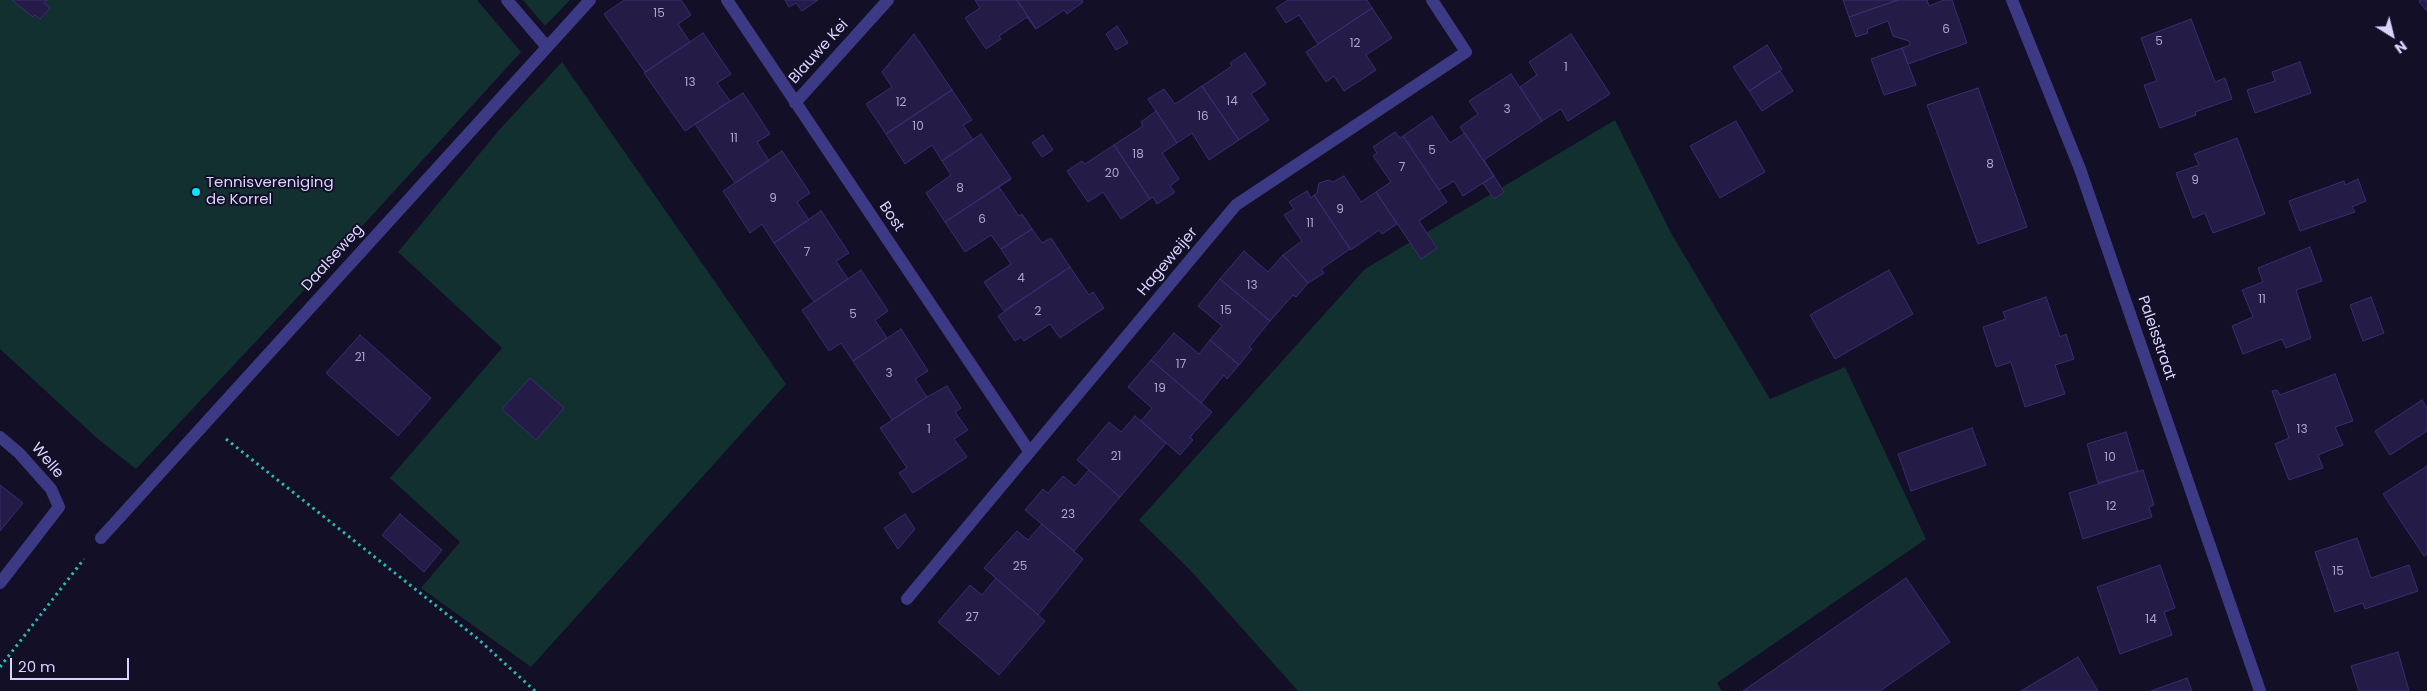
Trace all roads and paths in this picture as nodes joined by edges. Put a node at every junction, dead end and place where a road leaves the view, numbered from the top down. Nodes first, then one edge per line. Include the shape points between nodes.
1 (507, 0) edge
2 (590, 0) edge
3 (727, 0) edge
4 (888, 0) edge
5 (1432, 0) edge
6 (2012, 0) edge
7 (546, 47) junction
8 (795, 103) junction
9 (205, 423) junction
10 (0, 437) edge
11 (1029, 451) junction
12 (100, 538) joint
13 (0, 583) edge
14 (907, 599) dead end
15 (0, 667) edge
16 (535, 691) edge
17 (2260, 691) edge

1 - 7 street
2 - 7 street, Daalseweg
3 - 8 street, Bost
4 - 8 street, Blauwe Kei
5 - 11 street, Hageweijer via 1466,52 1236,206
6 - 17 street, Paleisstraat via 2080,169
7 - 9 street, Daalseweg
8 - 11 street, Bost
9 - 12 street, Daalseweg
9 - 16 path via 478,639
10 - 13 street, Welle via 19,452 51,489 59,507
11 - 14 street, Hageweijer
12 - 15 path

